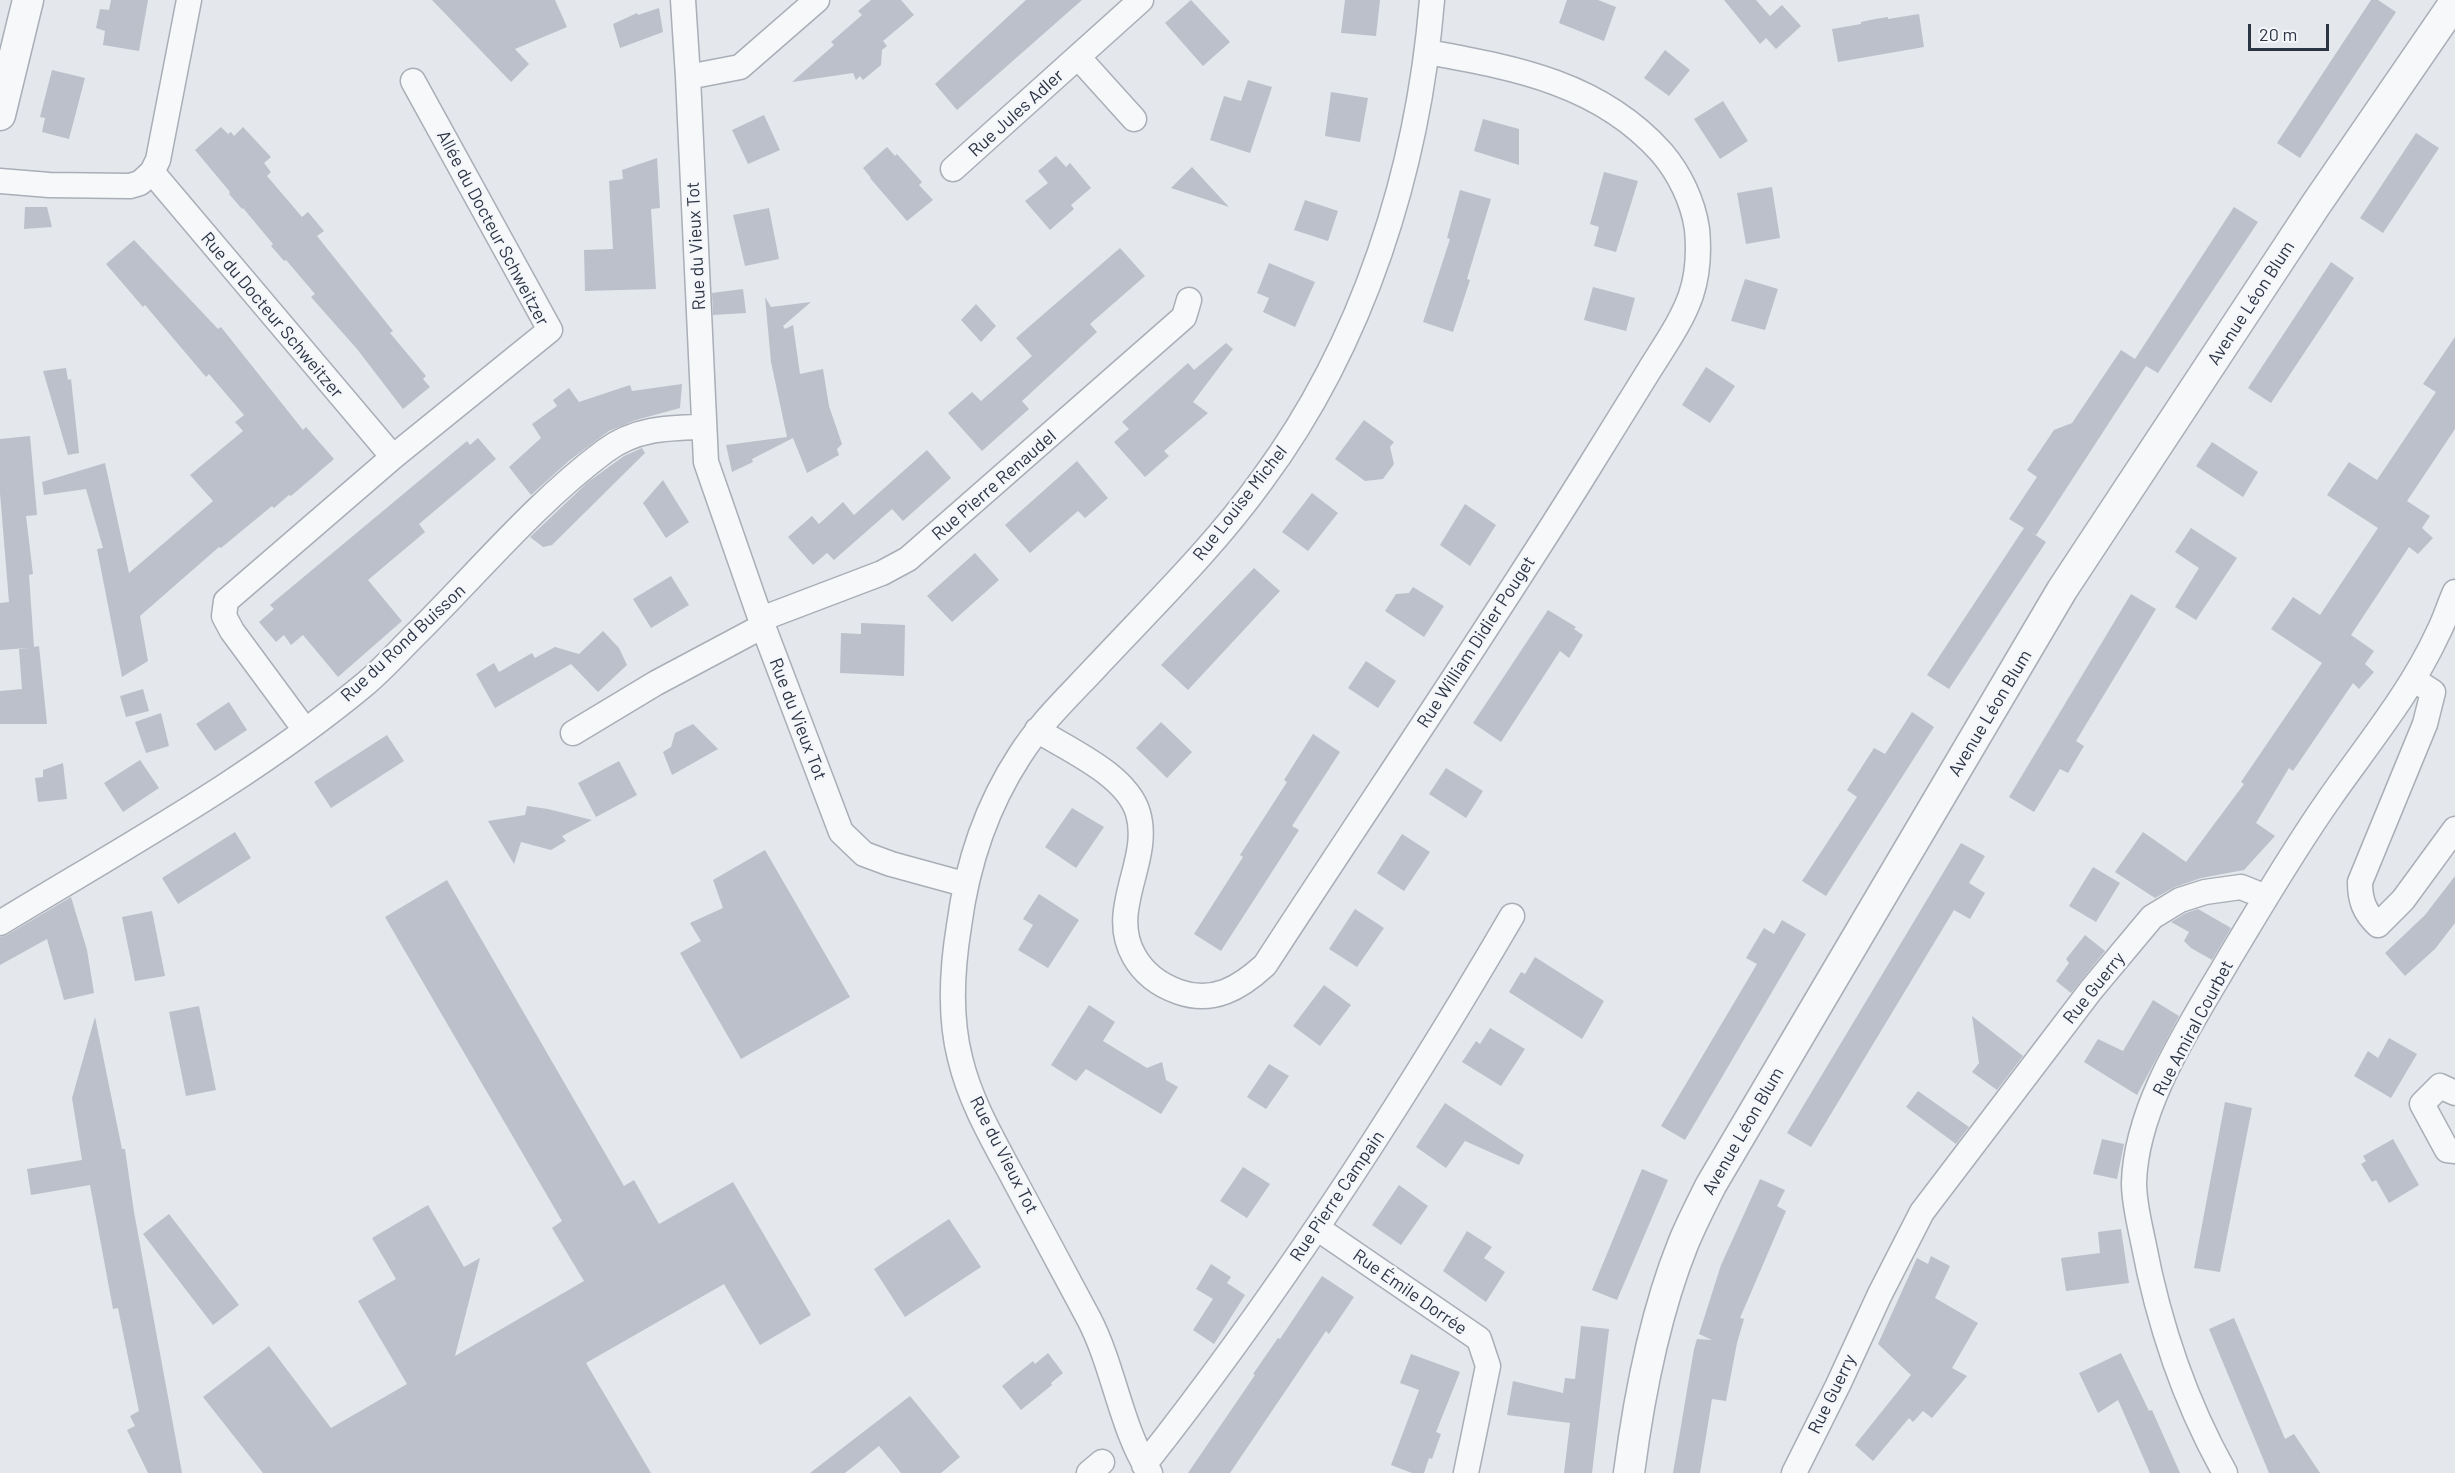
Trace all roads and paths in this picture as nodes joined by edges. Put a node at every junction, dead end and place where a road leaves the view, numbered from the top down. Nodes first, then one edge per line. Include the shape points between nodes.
1 (28, 0) edge
2 (189, 0) edge
3 (683, 0) edge
4 (817, 0) edge
5 (1141, 0) edge
6 (1432, 0) edge
7 (2455, 2) edge
8 (1428, 52) junction
9 (1078, 57) junction
10 (688, 78) junction
11 (413, 81) dead end
12 (0, 115) edge
13 (1134, 119) dead end
14 (953, 169) dead end
15 (152, 172) junction
16 (0, 181) edge
17 (1189, 300) dead end
18 (704, 427) junction
19 (393, 457) junction
20 (2455, 592) edge
21 (762, 622) junction
22 (2413, 679) junction
23 (305, 730) junction
24 (1037, 730) junction
25 (573, 734) dead end
26 (2455, 829) edge
27 (964, 884) junction
28 (2266, 897) junction
29 (1512, 916) dead end
30 (0, 923) edge
31 (2455, 1093) edge
32 (2455, 1151) edge
33 (1317, 1228) junction
34 (1147, 1469) edge
35 (1466, 1473) edge
36 (1629, 1473) edge
37 (1794, 1473) edge
38 (2225, 1473) edge

1 - 12 street
2 - 15 street via 158,160
3 - 10 street, Rue du Vieux Tot
4 - 10 street via 740,67
5 - 9 street, Rue Jules Adler
6 - 8 street, Rue Louise Michel
7 - 36 street, Avenue Léon Blum via 2315,206 2062,590 1716,1176 1683,1244 1656,1329 1636,1418
8 - 24 street, Rue Louise Michel via 1407,165 1386,234 1347,334 1317,395 1263,480 1210,545
8 - 24 street, Rue William Didier Pouget via 1496,64 1545,78 1596,99 1649,138 1672,165 1689,198 1697,227 1698,262 1691,294 1676,328 1559,515 1265,965 1246,982 1204,997 1165,987 1140,967 1125,937 1124,921 1140,839 1138,813 1119,782
9 - 13 street, Rue Jules Adler
9 - 14 street, Rue Jules Adler
10 - 18 street, Rue du Vieux Tot
11 - 19 street, Allée du Docteur Schweitzer via 550,330
15 - 16 street via 130,186
15 - 19 street, Rue du Docteur Schweitzer
17 - 21 street, Rue Pierre Renaudel via 1184,317 908,560
18 - 21 street, Rue du Vieux Tot via 706,462
18 - 23 street, Rue du Rond Buisson via 632,435 606,451 535,513 381,669
19 - 23 street via 226,601 224,616 232,631
20 - 22 street
21 - 25 street
21 - 27 street, Rue du Vieux Tot via 841,832 864,854
22 - 26 street via 2433,692 2425,724 2360,882 2360,898 2367,915 2378,925 2403,900
22 - 28 street
23 - 30 street, Rue du Rond Buisson via 193,806
24 - 27 street, Rue Louise Michel via 1005,778 985,819
27 - 34 street, Rue du Vieux Tot via 953,1003 960,1057 979,1113 1100,1340
28 - 37 street, Rue Guerry via 2241,886 2180,900 2152,917 2091,990 1922,1212
28 - 38 street, Rue Amiral Courbet via 2188,1029 2156,1093 2140,1142 2134,1183 2153,1294 2197,1417
29 - 33 street, Rue Pierre Campain via 1449,1024
31 - 32 street via 2440,1086 2422,1104 2447,1150
33 - 34 street, Rue Pierre Campain
33 - 35 street, Rue Émile Dorrée via 1479,1339 1488,1366

